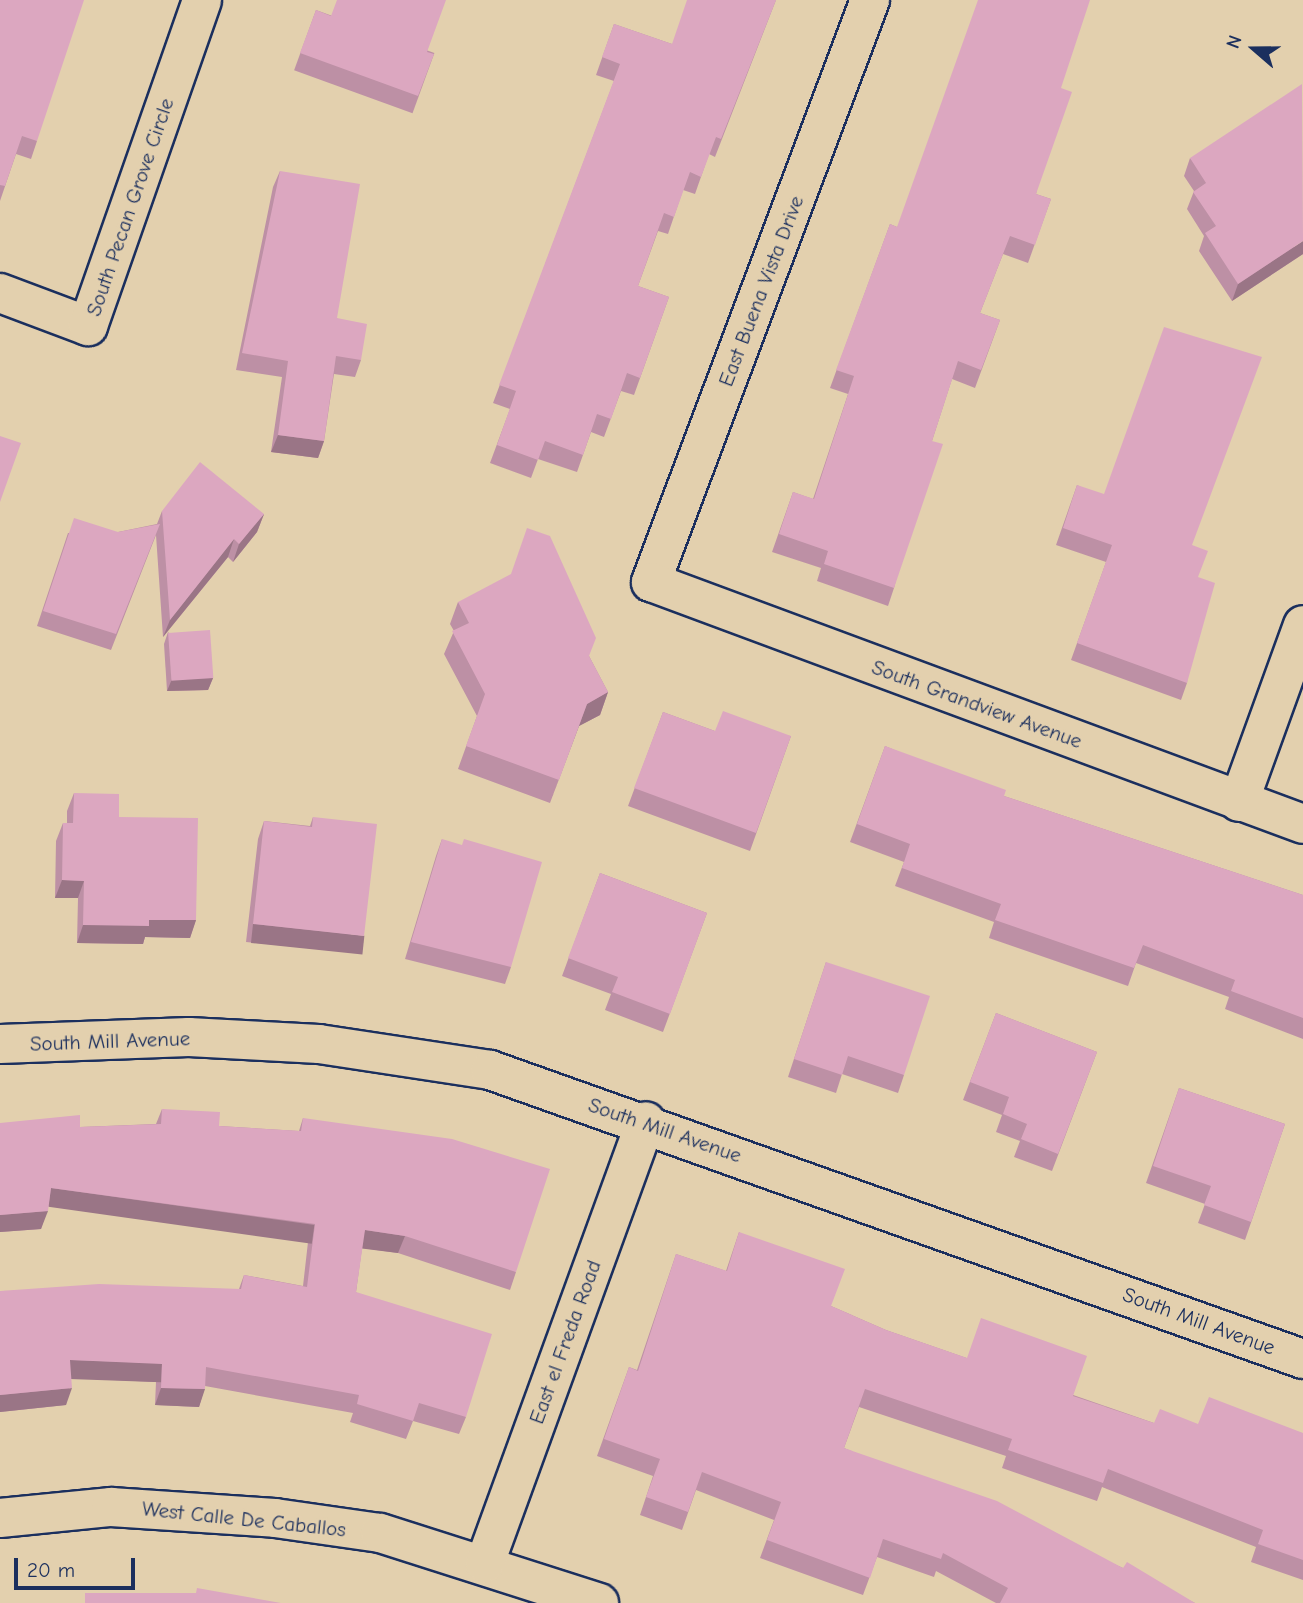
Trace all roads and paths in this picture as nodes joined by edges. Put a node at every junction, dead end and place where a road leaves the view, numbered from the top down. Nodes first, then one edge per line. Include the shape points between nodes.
1 (202, 0) edge
2 (870, 0) edge
3 (0, 293) edge
4 (652, 582) joint
5 (1303, 625) edge
6 (1239, 802) junction
7 (1303, 824) edge
8 (0, 1044) edge
9 (646, 1121) junction
10 (1303, 1359) edge
11 (0, 1518) edge
12 (485, 1563) junction
13 (599, 1603) edge

1 - 3 street, South Pecan Grove Circle via 89,326
2 - 4 street, East Buena Vista Drive
4 - 6 street, South Grandview Avenue
5 - 6 street
6 - 7 street, South Grandview Avenue
8 - 9 street, South Mill Avenue via 189,1037 319,1044 490,1070
9 - 10 street, South Mill Avenue
9 - 12 street, East el Freda Road
11 - 12 street, West Calle De Caballos via 111,1507 197,1510 380,1534
12 - 13 street, West Calle De Caballos

